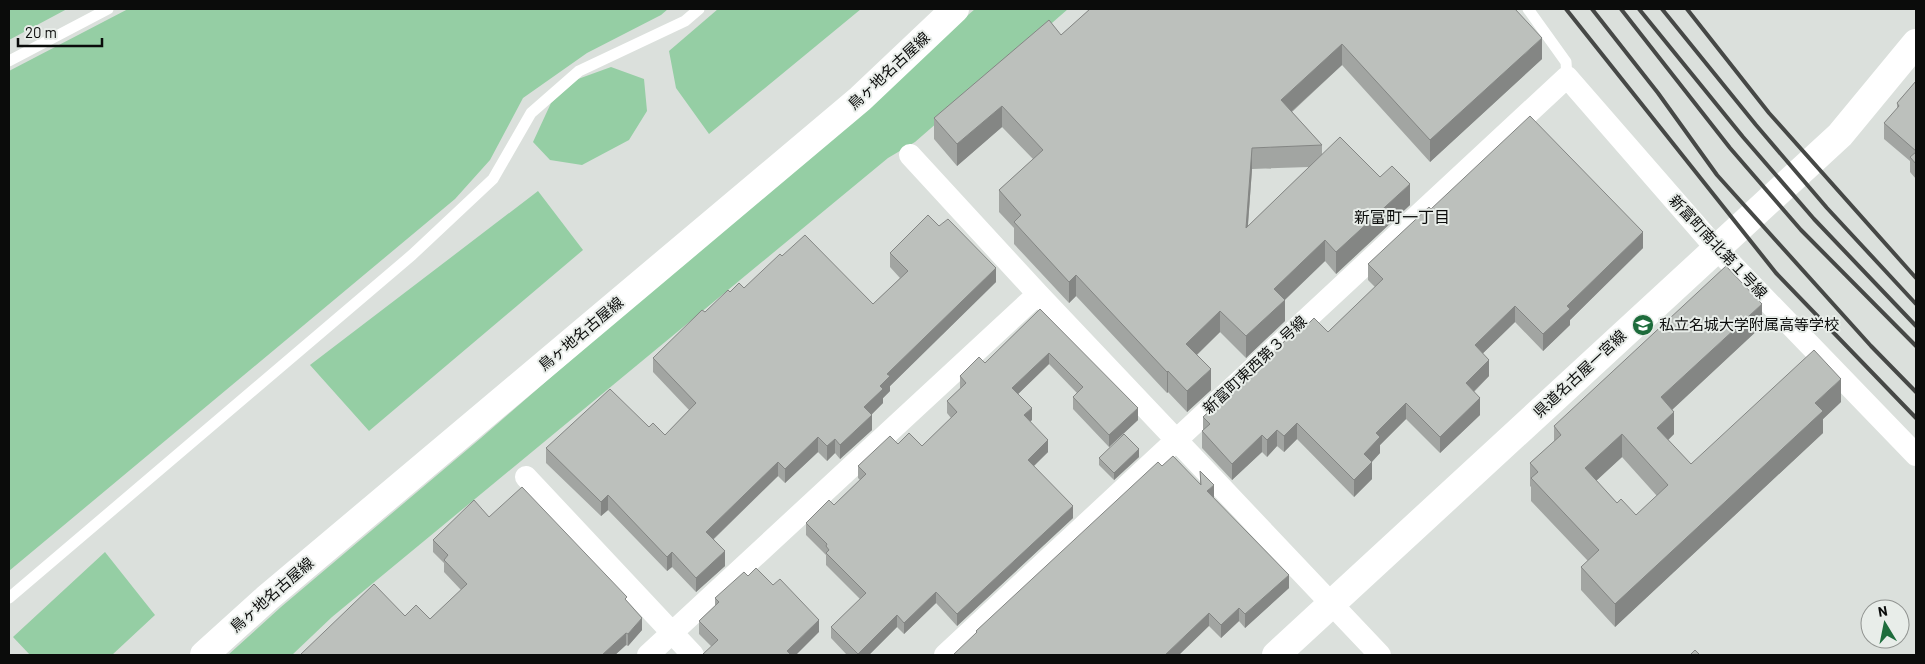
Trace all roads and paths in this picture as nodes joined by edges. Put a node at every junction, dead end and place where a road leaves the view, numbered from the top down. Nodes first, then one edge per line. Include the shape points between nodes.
1 (108, 9) edge
2 (699, 9) edge
3 (955, 9) edge
4 (1528, 9) edge
5 (1916, 43) edge
6 (9, 61) edge
7 (1567, 76) junction
8 (910, 155) dead end
9 (1716, 248) junction
10 (1038, 294) junction
11 (1175, 439) junction
12 (1916, 455) edge
13 (526, 477) dead end
14 (9, 598) edge
15 (1331, 604) junction
16 (672, 633) junction
17 (204, 655) edge
18 (648, 655) edge
19 (693, 655) edge
20 (945, 655) edge
21 (1276, 655) edge
22 (1380, 655) edge

1 - 6 lane
2 - 14 lane via 685,21 579,71 531,113 493,179 412,255
3 - 17 main road, 鳥ヶ地名古屋線 via 860,99 266,598
4 - 7 lane via 1566,62
5 - 9 main road, 県道名古屋一宮線 via 1840,135
7 - 9 street, 新富町南北第１号線
7 - 11 street, 新富町東西第３号線
8 - 10 street
9 - 12 street, 新富町南北第１号線
9 - 15 main road, 県道名古屋一宮線
10 - 11 street
10 - 16 street
11 - 15 street
11 - 20 street, 新富町東西第３号線
13 - 16 street
15 - 21 main road, 県道名古屋一宮線
15 - 22 street
16 - 18 street
16 - 19 street

